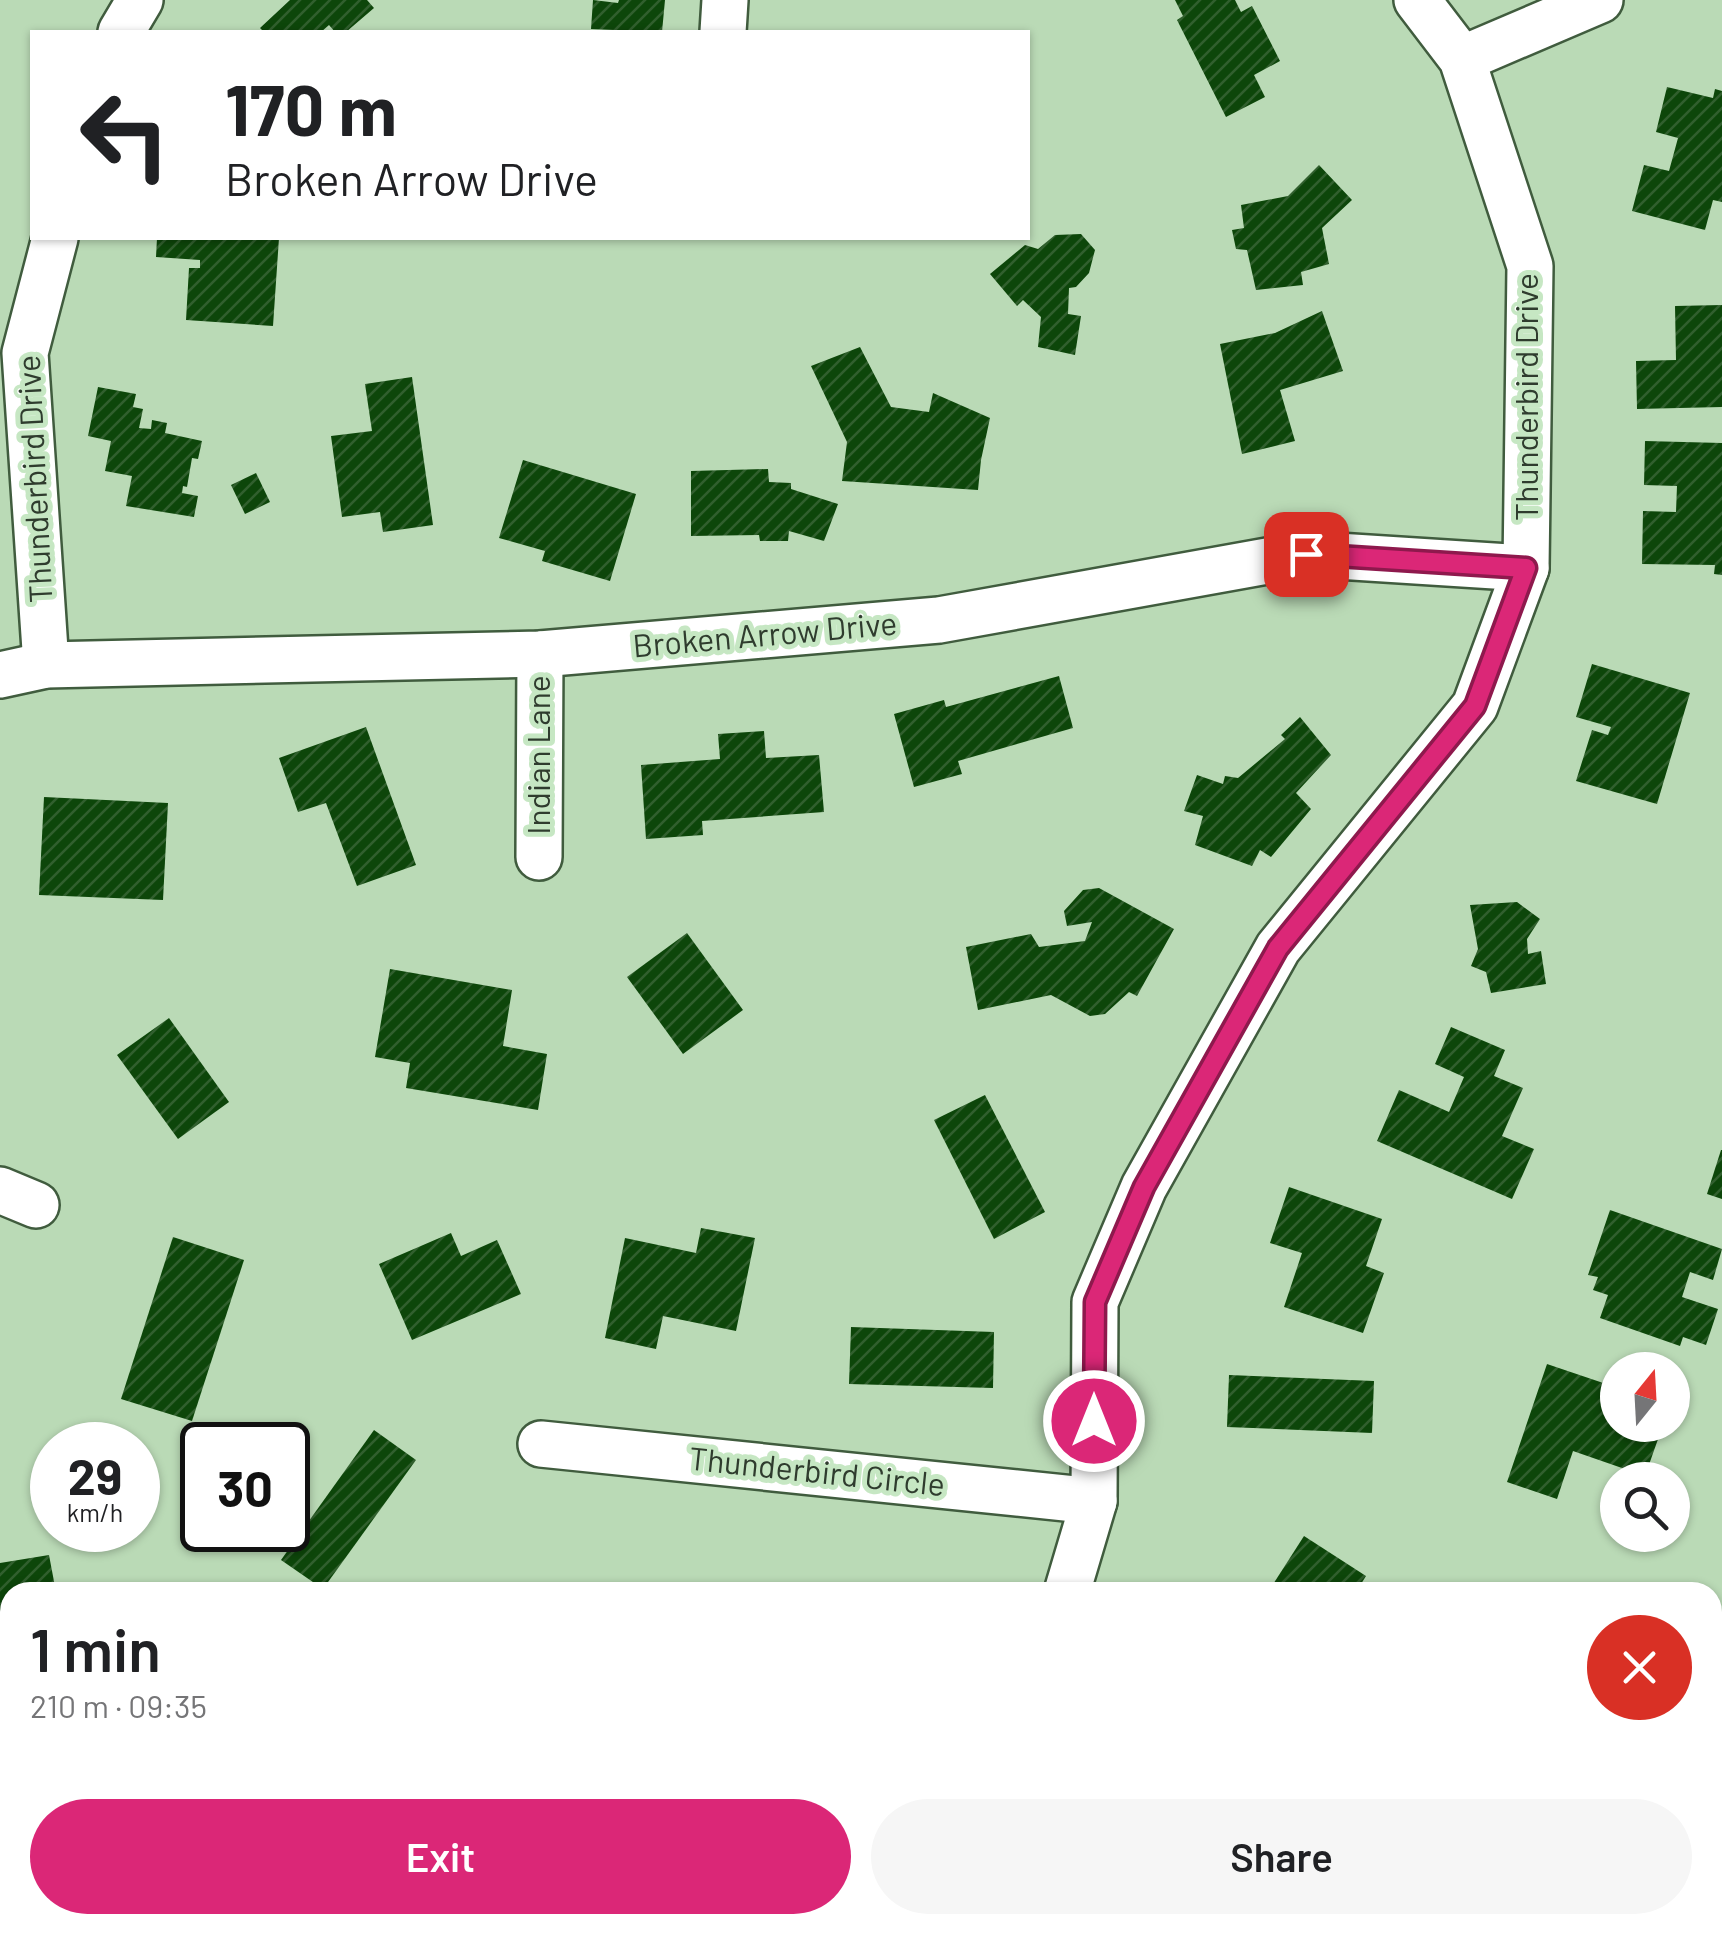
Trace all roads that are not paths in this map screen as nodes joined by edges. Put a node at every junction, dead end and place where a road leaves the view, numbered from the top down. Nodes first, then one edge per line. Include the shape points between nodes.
1 (140, 0) edge
2 (725, 0) edge
3 (1417, 0) edge
4 (1600, 0) edge
5 (122, 30) edge
6 (723, 30) edge
7 (1462, 60) junction
8 (53, 240) edge
9 (1526, 568) junction
10 (540, 654) junction
11 (46, 664) junction
12 (0, 675) edge
13 (538, 857) dead end
14 (540, 1444) dead end
15 (1094, 1500) junction
16 (1070, 1582) edge

1 - 5 street
2 - 6 street
3 - 7 street, Thunderbird Drive
4 - 7 street
7 - 9 street, Thunderbird Drive via 1530,266
8 - 11 street, Thunderbird Drive via 25,353
9 - 10 street, Broken Arrow Drive via 1306,554 938,620
9 - 15 street, Thunderbird Drive via 1475,706 1278,948 1144,1187 1095,1302
10 - 11 street, Broken Arrow Drive
10 - 13 street, Indian Lane
11 - 12 street, Broken Arrow Drive
14 - 15 street, Thunderbird Circle
15 - 16 street, Thunderbird Drive

